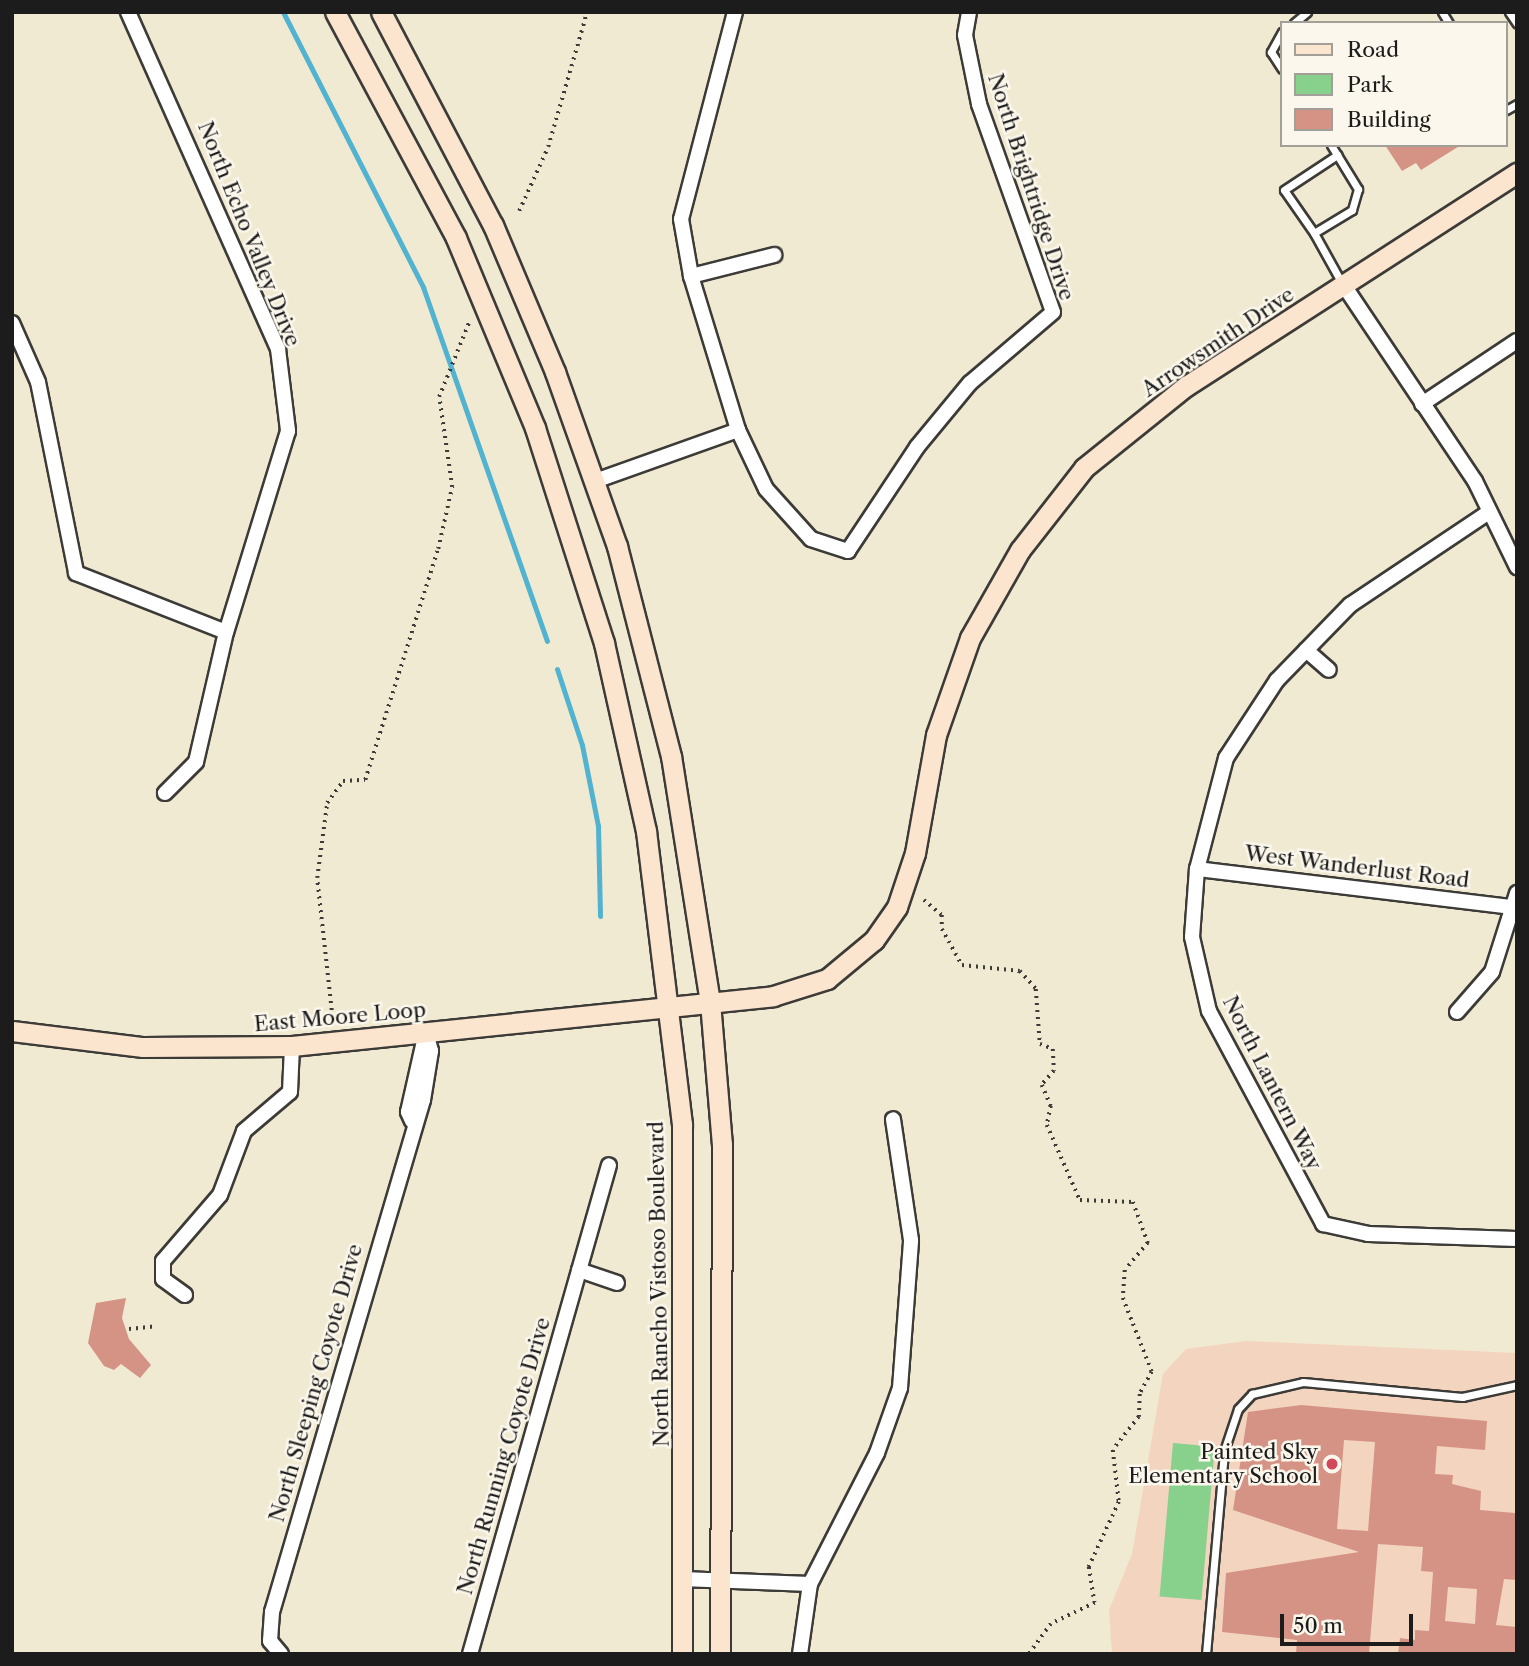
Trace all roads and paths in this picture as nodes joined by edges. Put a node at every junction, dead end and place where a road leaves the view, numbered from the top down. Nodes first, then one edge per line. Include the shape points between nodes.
1 (128, 12) edge
2 (335, 12) edge
3 (381, 12) edge
4 (587, 12) edge
5 (735, 12) edge
6 (969, 12) edge
7 (1307, 12) edge
8 (1509, 12) edge
9 (1296, 18) edge
10 (1516, 21) edge
11 (1280, 36) edge
12 (1280, 66) edge
13 (1332, 147) edge
14 (1337, 155) junction
15 (1517, 173) edge
16 (519, 211) dead end
17 (1314, 233) junction
18 (774, 256) dead end
19 (691, 276) junction
20 (1345, 287) junction
21 (472, 318) dead end
22 (12, 323) edge
23 (1517, 341) edge
24 (1422, 404) junction
25 (738, 429) junction
26 (595, 481) junction
27 (1489, 512) junction
28 (1517, 567) edge
29 (226, 632) junction
30 (1306, 650) junction
31 (1329, 670) dead end
32 (165, 793) dead end
33 (1197, 869) junction
34 (924, 900) dead end
35 (1514, 900) edge
36 (710, 1002) junction
37 (671, 1006) junction
38 (1457, 1012) dead end
39 (12, 1031) edge
40 (426, 1032) junction
41 (334, 1042) junction
42 (292, 1045) junction
43 (893, 1119) dead end
44 (609, 1165) dead end
45 (1517, 1239) edge
46 (579, 1270) junction
47 (617, 1283) dead end
48 (185, 1295) dead end
49 (156, 1326) dead end
50 (129, 1329) dead end
51 (1517, 1385) edge
52 (682, 1579) junction
53 (722, 1581) junction
54 (810, 1584) junction
55 (281, 1654) edge
56 (470, 1654) edge
57 (682, 1654) edge
58 (720, 1654) edge
59 (800, 1654) edge
60 (1029, 1654) edge
61 (1206, 1654) edge

1 - 29 street, North Echo Valley Drive via 278,349 288,431
2 - 37 main road, North Rancho Vistoso Boulevard via 456,238 535,428 580,558 646,831
3 - 26 main road via 493,225
4 - 16 path via 548,148
5 - 19 street via 681,219
6 - 25 street, North Brightridge Drive via 965,35 979,104 1053,312 970,383 917,447 848,551 811,539 766,488
7 - 9 lane
8 - 10 lane
11 - 12 lane via 1271,52
13 - 14 lane
14 - 17 lane via 1358,189 1352,210
14 - 17 lane via 1284,190
15 - 20 main road, Arrowsmith Drive
17 - 20 lane
18 - 19 street
19 - 25 street
20 - 24 street
20 - 36 main road, Arrowsmith Drive via 1186,386 1104,452 1020,550 970,638 936,735 907,884 874,940 827,979 802,988
21 - 41 path via 439,397 452,487 438,549 365,780 343,781 327,803 317,878
22 - 29 street via 38,382 76,573
23 - 24 street
24 - 27 street
25 - 26 street
26 - 36 main road via 671,756
27 - 28 street
27 - 30 street, North Lantern Way via 1350,605
29 - 32 street, North Echo Valley Drive via 196,762
30 - 31 street
30 - 33 street, North Lantern Way via 1278,680 1226,758
33 - 35 street, West Wanderlust Road
33 - 45 street, North Lantern Way via 1192,937 1209,1011 1323,1224 1367,1234
34 - 60 path via 942,915 942,929 962,965 1020,971 1036,989 1040,1044 1053,1049 1054,1072 1042,1085 1051,1106 1047,1125 1080,1200 1133,1202 1148,1243 1125,1270 1123,1298 1152,1372 1140,1394 1139,1417 1113,1450 1119,1502 1089,1566 1095,1602 1051,1624
35 - 38 street via 1492,972
36 - 37 main road, Arrowsmith Drive
36 - 53 main road via 723,1200
37 - 40 main road, East Moore Loop
37 - 52 main road, North Rancho Vistoso Boulevard via 686,1256
39 - 42 main road, East Moore Loop via 143,1047
40 - 41 main road, East Moore Loop
40 - 55 street, North Sleeping Coyote Drive via 431,1051 425,1092 412,1121 272,1612 270,1641
41 - 42 main road, East Moore Loop
42 - 48 street via 290,1092 244,1131 220,1195 163,1261 163,1279
43 - 54 street via 911,1240 900,1388 877,1453
44 - 46 street, North Running Coyote Drive
46 - 47 street
46 - 56 street, North Running Coyote Drive
49 - 50 path
51 - 61 lane via 1462,1396 1303,1381 1252,1394 1238,1409 1224,1451
52 - 53 street
52 - 57 main road, North Rancho Vistoso Boulevard
53 - 54 street
53 - 58 main road
54 - 59 street

